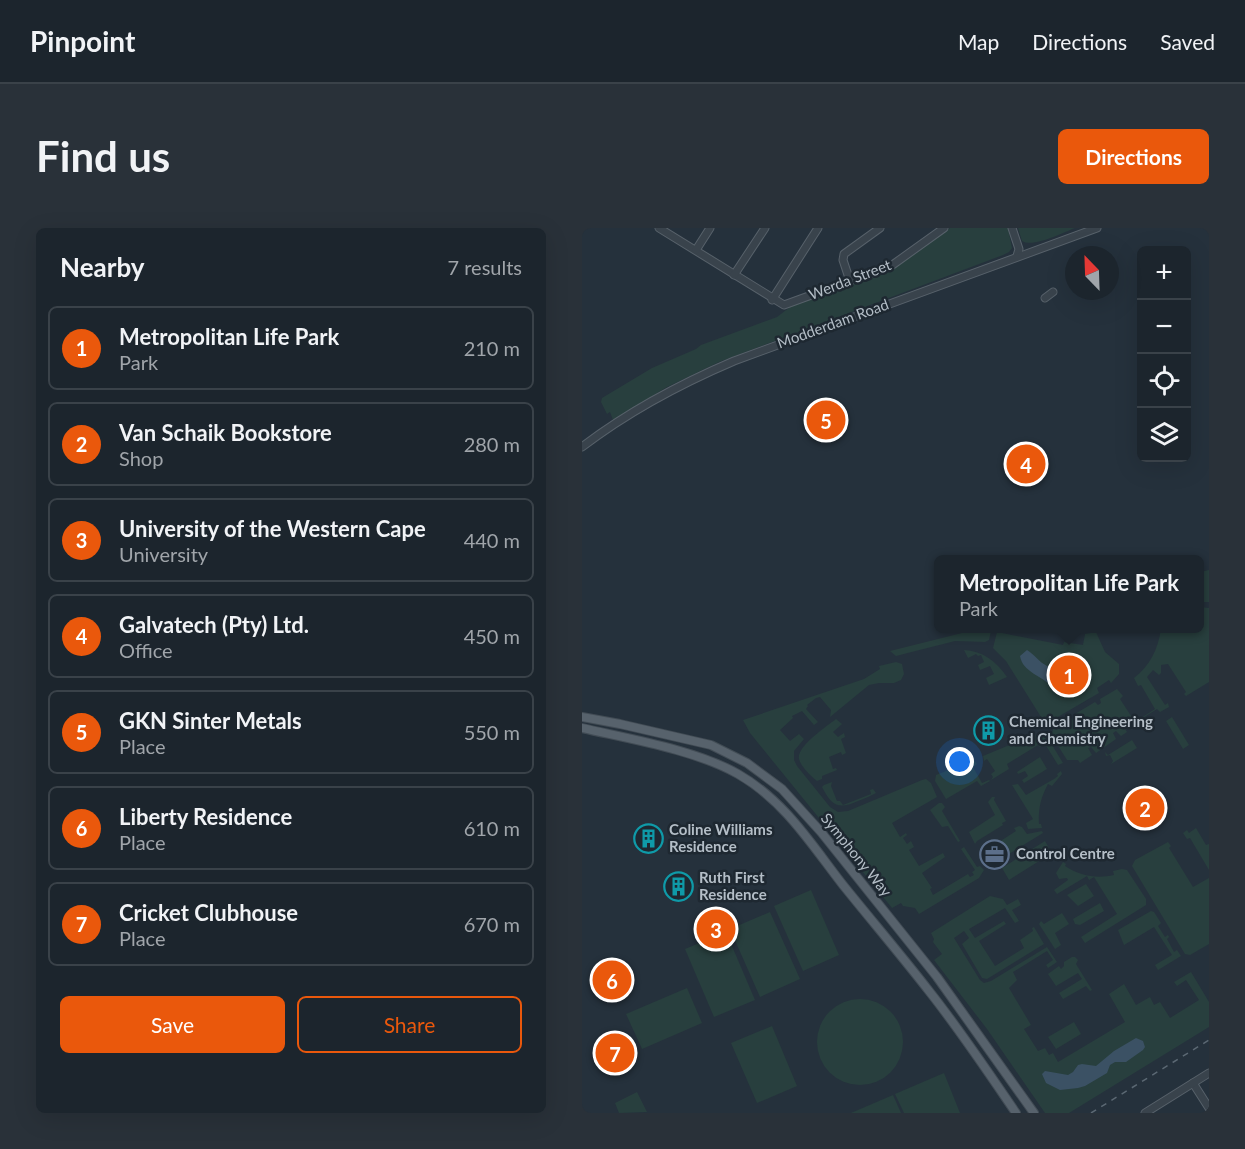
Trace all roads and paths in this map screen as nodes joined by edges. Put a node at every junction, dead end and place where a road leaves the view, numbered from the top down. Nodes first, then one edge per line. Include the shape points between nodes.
1 (659, 228) edge
2 (710, 228) edge
3 (765, 228) edge
4 (818, 228) edge
5 (880, 228) edge
6 (944, 228) edge
7 (1012, 228) edge
8 (1096, 228) edge
9 (696, 250) junction
10 (1021, 253) junction
11 (734, 275) junction
12 (850, 281) junction
13 (1053, 292) dead end
14 (1045, 298) dead end
15 (772, 300) junction
16 (582, 447) edge
17 (582, 717) edge
18 (582, 728) edge
19 (1209, 1073) edge
20 (1193, 1083) junction
21 (1209, 1108) edge
22 (1016, 1113) edge
23 (1035, 1113) edge
24 (1147, 1113) edge

1 - 9 street
2 - 9 street
3 - 11 street
4 - 15 street
5 - 12 street via 844,254
6 - 12 street, Werda Street via 891,266
7 - 10 street
8 - 10 street, Modderdam Road
9 - 11 street
10 - 16 street, Modderdam Road via 726,364 678,386
11 - 15 street
12 - 15 street, Werda Street via 781,305
13 - 14 street
17 - 23 main road, Symphony Way via 711,745 747,763 782,789 938,977
18 - 22 main road, Symphony Way via 716,763 749,780 776,801 929,990
19 - 20 street
20 - 21 street
20 - 24 street

